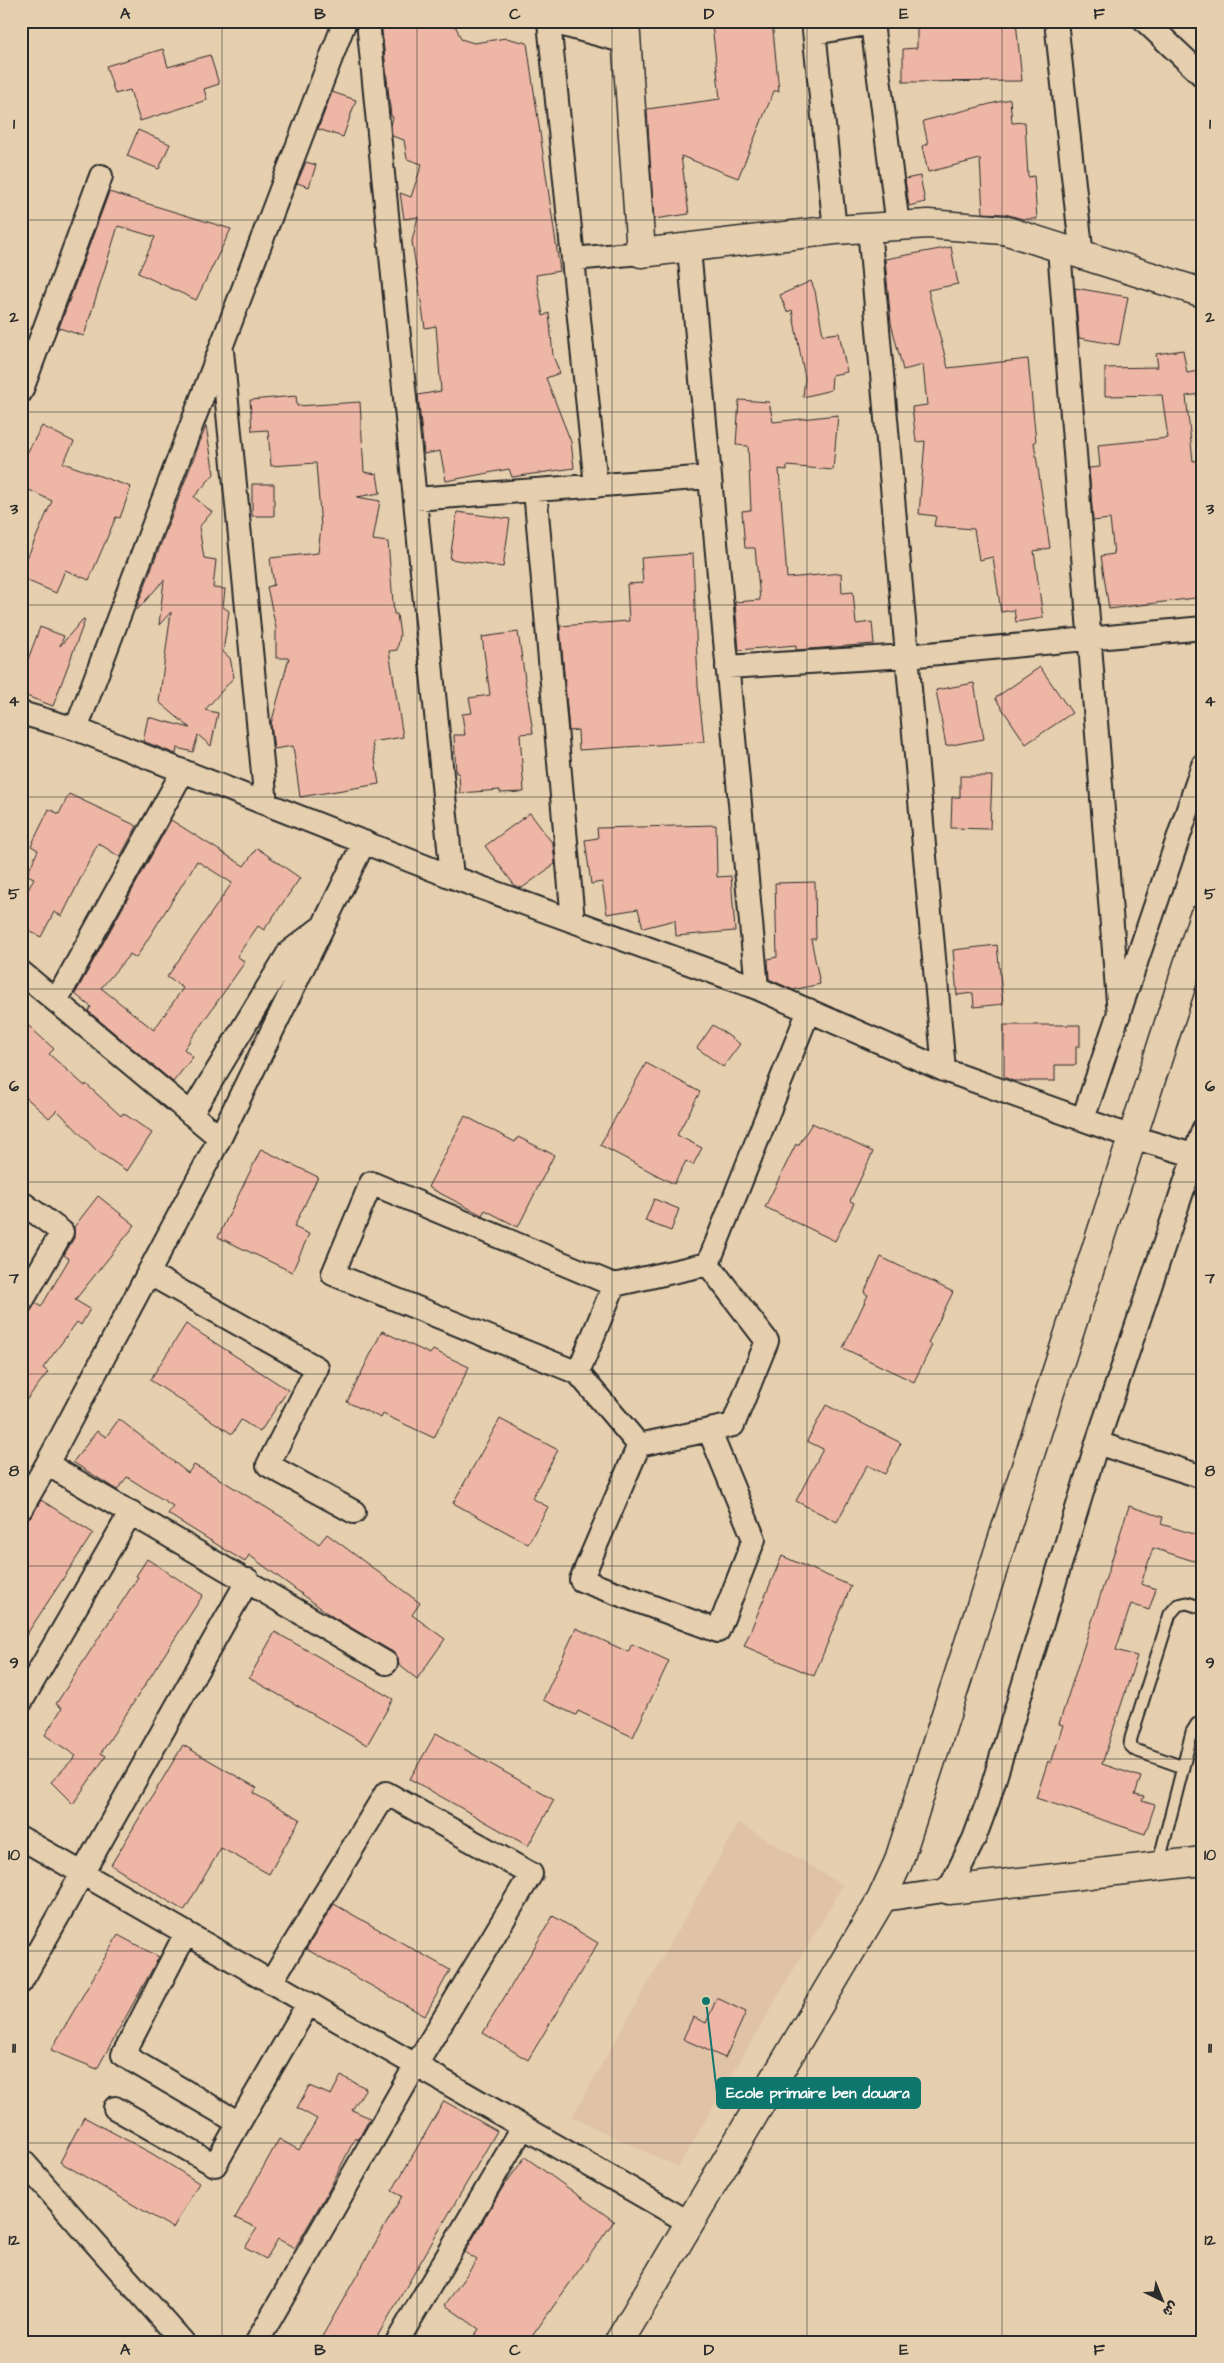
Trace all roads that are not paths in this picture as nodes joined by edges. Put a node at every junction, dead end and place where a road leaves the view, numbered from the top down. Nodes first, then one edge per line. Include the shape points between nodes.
1 (345, 21) edge
2 (368, 21) edge
3 (548, 21) edge
4 (1056, 21) edge
5 (1145, 21) edge
6 (814, 27) edge
7 (626, 32) edge
8 (1203, 76) edge
9 (101, 176) dead end
10 (898, 226) junction
11 (869, 228) junction
12 (835, 230) junction
13 (689, 249) junction
14 (641, 253) junction
15 (1071, 253) junction
16 (573, 259) junction
17 (1203, 293) edge
18 (222, 345) junction
19 (21, 391) edge
20 (710, 477) junction
21 (596, 486) junction
22 (535, 490) junction
23 (415, 499) junction
24 (1203, 628) edge
25 (1089, 638) junction
26 (908, 656) junction
27 (727, 667) junction
28 (21, 713) edge
29 (76, 729) junction
30 (1203, 765) edge
31 (183, 771) junction
32 (266, 804) junction
33 (364, 842) junction
34 (452, 877) junction
35 (1203, 918) edge
36 (572, 921) junction
37 (322, 927) junction
38 (21, 972) edge
39 (757, 988) junction
40 (56, 1001) junction
41 (809, 1010) junction
42 (1119, 1015) junction
43 (944, 1070) junction
44 (191, 1114) junction
45 (1083, 1119) junction
46 (1203, 1130) edge
47 (1132, 1137) junction
48 (220, 1138) junction
49 (1199, 1157) edge
50 (21, 1202) edge
51 (708, 1264) junction
52 (148, 1273) junction
53 (614, 1286) junction
54 (21, 1303) edge
55 (578, 1373) junction
56 (709, 1430) junction
57 (1097, 1443) junction
58 (639, 1445) junction
59 (48, 1464) junction
60 (1203, 1477) edge
61 (21, 1509) edge
62 (131, 1512) junction
63 (354, 1512) dead end
64 (248, 1580) junction
65 (1203, 1608) edge
66 (386, 1663) dead end
67 (21, 1702) edge
68 (1203, 1722) edge
69 (1183, 1767) junction
70 (21, 1838) edge
71 (1203, 1861) edge
72 (1158, 1866) junction
73 (83, 1874) junction
74 (949, 1890) junction
75 (880, 1900) junction
76 (186, 1933) junction
77 (21, 1982) edge
78 (271, 1982) junction
79 (308, 2004) junction
80 (416, 2065) junction
81 (115, 2108) dead end
82 (239, 2123) junction
83 (524, 2127) junction
84 (21, 2160) edge
85 (690, 2223) junction
86 (183, 2342) edge
87 (257, 2342) edge
88 (397, 2342) edge
89 (619, 2342) edge

1 - 18 street
2 - 23 street
3 - 7 street
3 - 16 street
4 - 15 street
5 - 8 street
6 - 10 street via 872,24
6 - 12 street
7 - 14 main road
9 - 19 street
10 - 11 main road
10 - 15 main road via 928,224 1004,230
11 - 12 main road
11 - 26 street
12 - 13 main road
13 - 14 main road
13 - 20 street
14 - 16 street
15 - 17 main road
15 - 25 street
16 - 21 street
18 - 29 street
18 - 32 street
20 - 21 street
20 - 27 street
21 - 22 street
22 - 23 street
22 - 36 street
23 - 34 street
24 - 25 street
25 - 26 street
25 - 42 street
26 - 27 street
26 - 43 street
27 - 39 street
28 - 29 street
29 - 31 street
30 - 42 street
31 - 32 street
31 - 40 street
32 - 33 street
33 - 34 street
33 - 37 street
34 - 36 street
35 - 47 main road
36 - 39 street
37 - 44 street via 289,952
37 - 48 street
38 - 40 street
39 - 41 street
40 - 44 street
41 - 43 street
41 - 51 street
42 - 45 street
43 - 45 street
44 - 48 street
45 - 47 street
46 - 49 street
47 - 49 street
47 - 75 main road via 898,1863
48 - 52 street
49 - 57 street
50 - 54 street via 62,1232
51 - 53 street
51 - 56 street via 767,1341 733,1425
52 - 59 street
52 - 63 street via 317,1368 268,1466
53 - 55 street
53 - 55 street via 371,1183 333,1274
55 - 58 street
56 - 58 street
56 - 58 street via 754,1539 718,1631 581,1580
57 - 60 street
57 - 74 street via 988,1801
59 - 61 street
59 - 62 street
62 - 64 street
62 - 67 street
64 - 66 street
64 - 73 street
65 - 69 lane via 1187,1603 1178,1605 1170,1614 1130,1745 1135,1750
68 - 69 lane via 1197,1724 1192,1732
69 - 72 lane
70 - 73 street
71 - 72 main road
72 - 74 main road
73 - 76 street
73 - 77 street
74 - 75 street
75 - 85 main road
76 - 78 street
76 - 82 street via 122,2055
78 - 79 street
78 - 80 street via 386,1793 531,1874
79 - 80 street
79 - 82 street
80 - 83 street
80 - 87 street
81 - 82 street via 214,2165
83 - 85 street
83 - 88 street
84 - 86 street
85 - 89 main road

